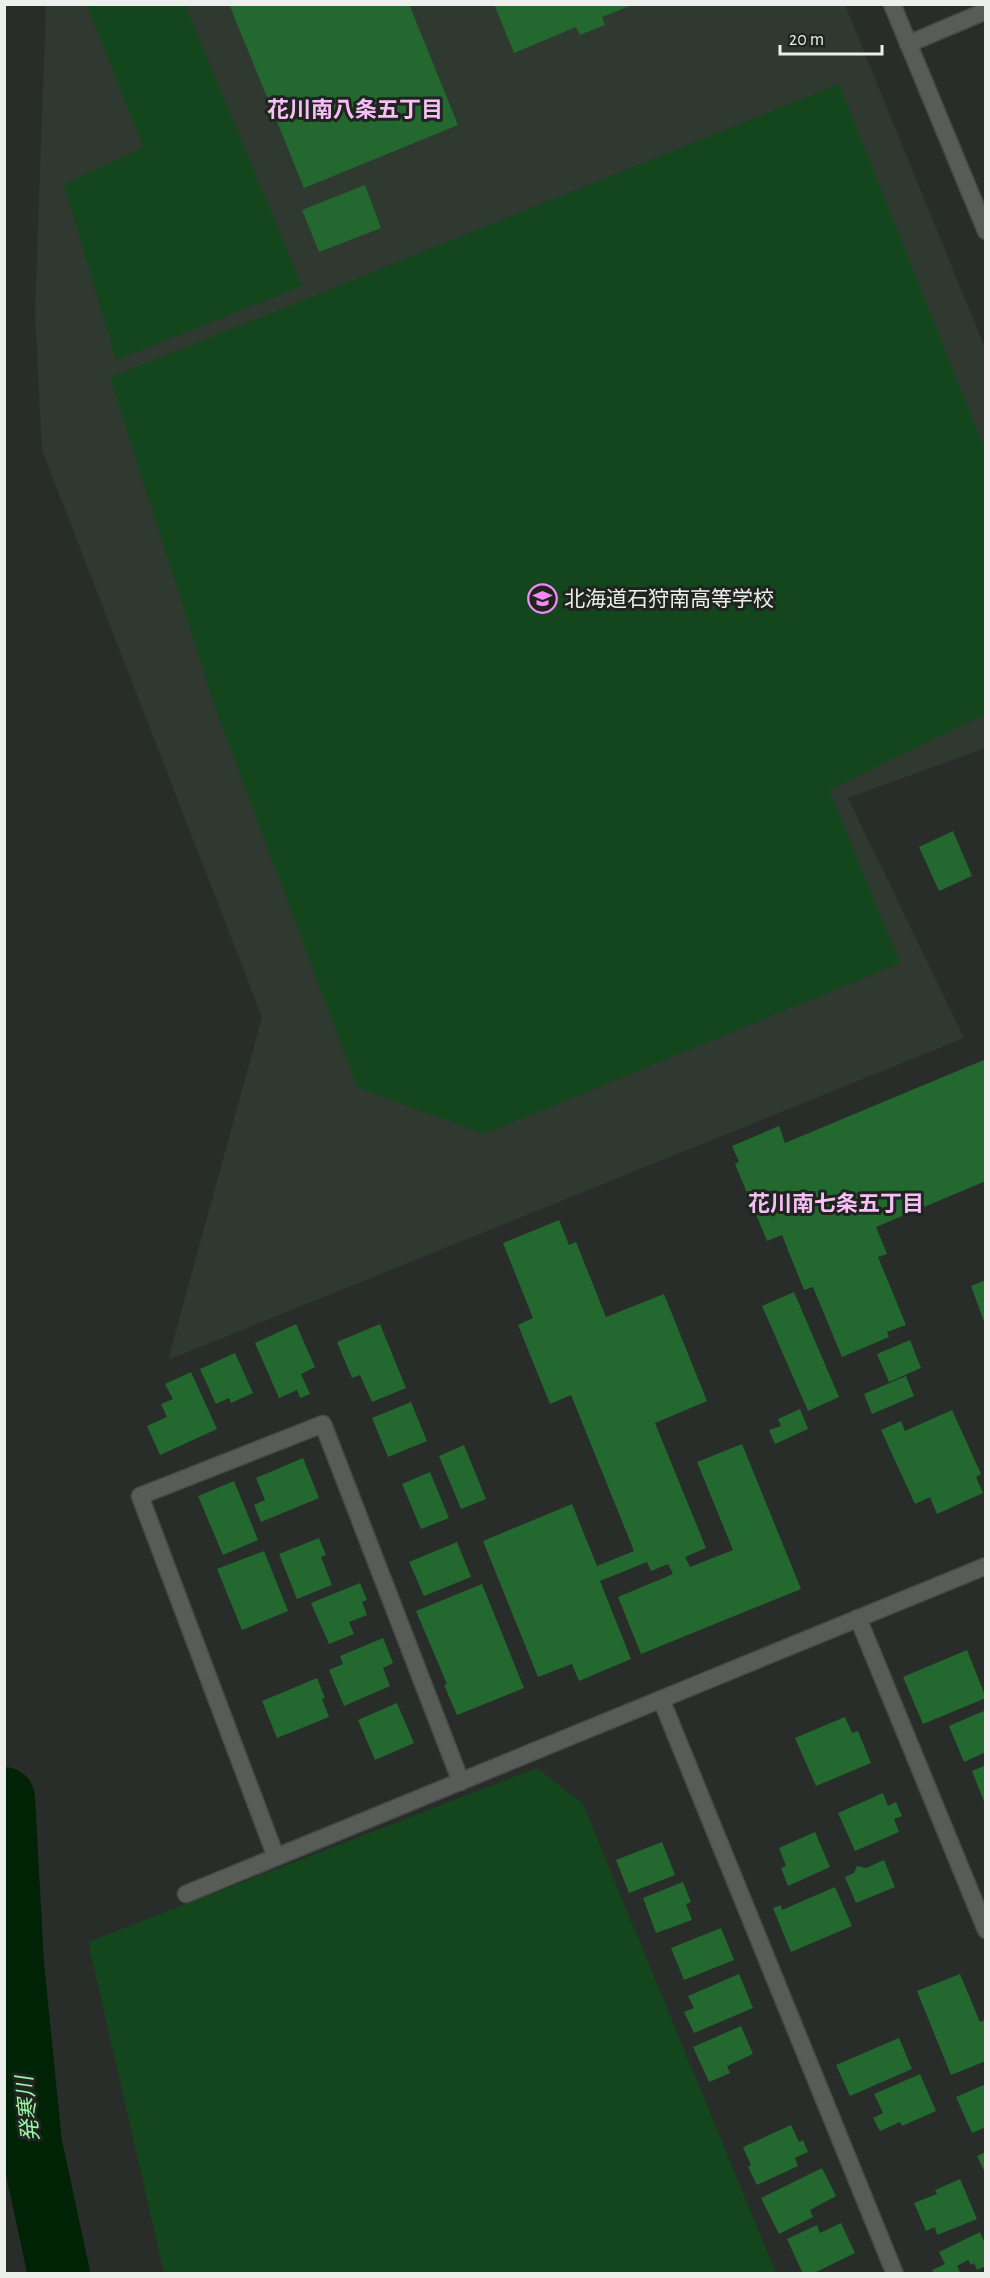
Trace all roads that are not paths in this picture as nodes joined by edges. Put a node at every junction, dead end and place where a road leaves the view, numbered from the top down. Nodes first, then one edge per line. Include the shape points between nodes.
1 (892, 4) edge
2 (986, 11) edge
3 (908, 44) junction
4 (986, 231) edge
5 (986, 1566) edge
6 (858, 1618) junction
7 (661, 1699) junction
8 (461, 1782) junction
9 (276, 1857) junction
10 (186, 1894) dead end
11 (986, 1930) edge
12 (895, 2274) edge

1 - 3 street
2 - 3 street
3 - 4 street
5 - 6 street
6 - 7 street
6 - 11 street
7 - 8 street
7 - 12 street
8 - 9 street
8 - 9 street via 323,1424 140,1496
9 - 10 street

